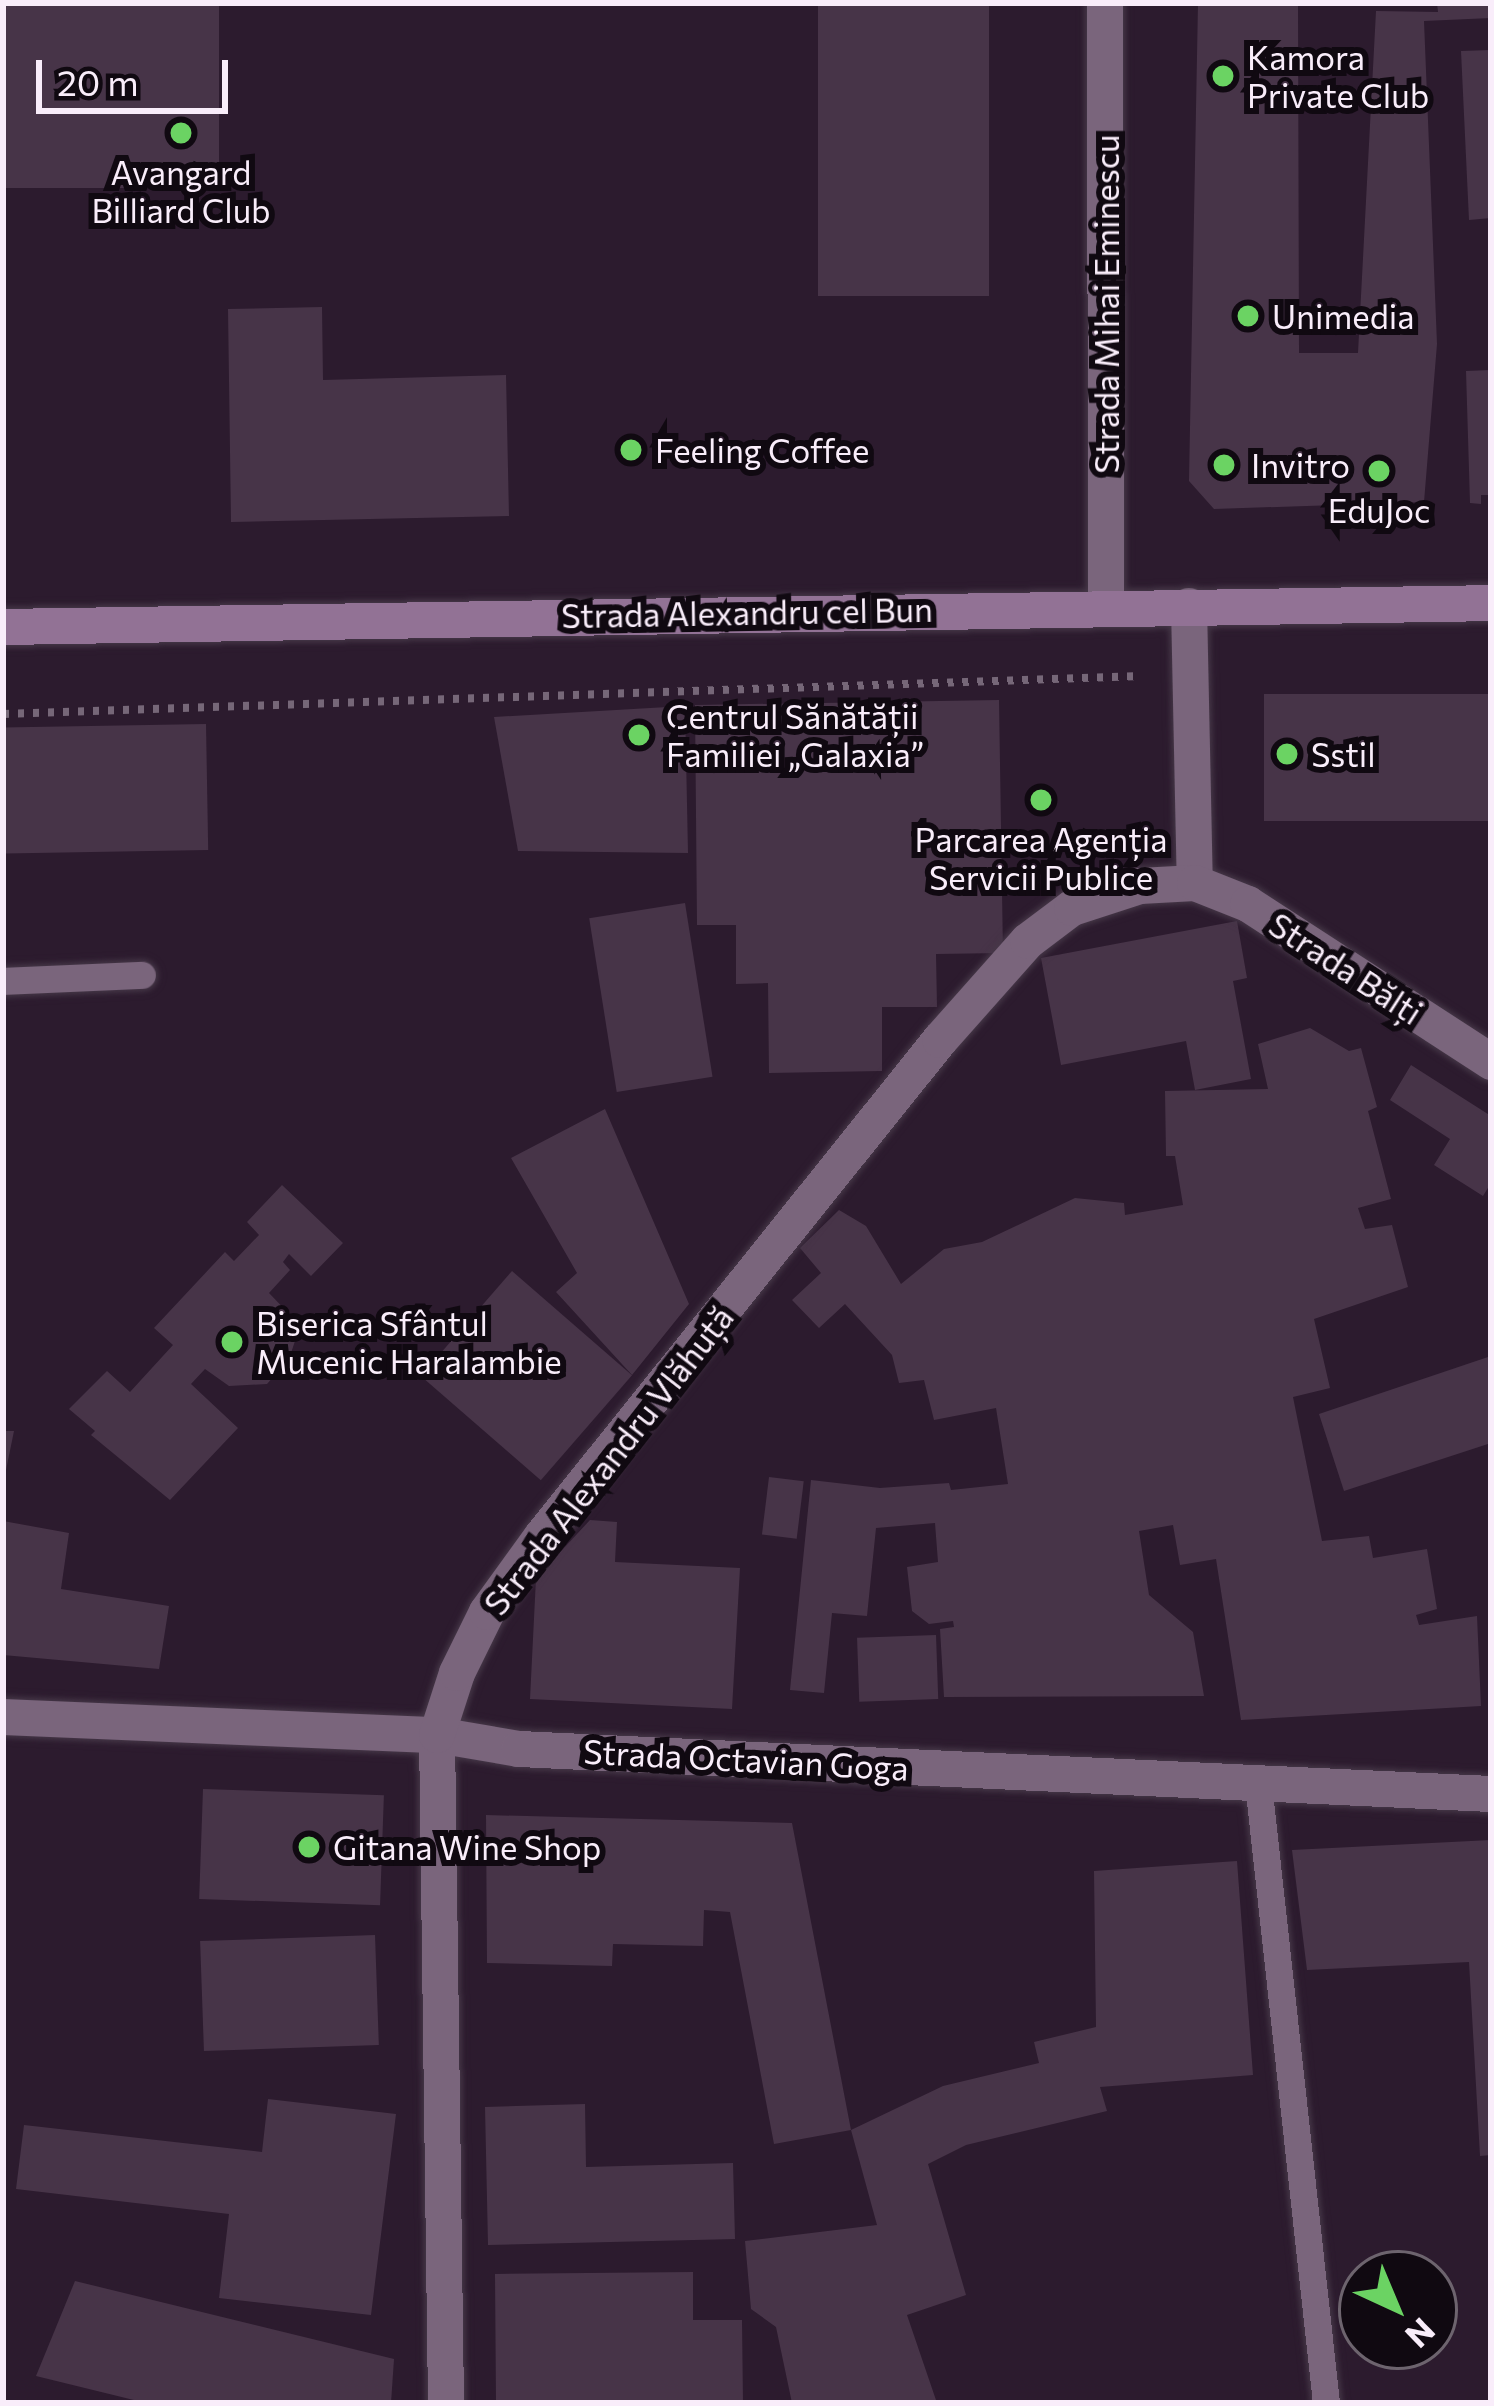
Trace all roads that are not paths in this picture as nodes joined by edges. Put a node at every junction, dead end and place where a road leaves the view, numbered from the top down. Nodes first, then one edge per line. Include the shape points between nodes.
1 (1106, 3) edge
2 (1491, 602) edge
3 (1106, 605) junction
4 (1189, 606) junction
5 (3, 627) edge
6 (1195, 883) junction
7 (142, 976) dead end
8 (3, 981) edge
9 (1491, 1063) edge
10 (3, 1717) edge
11 (437, 1735) junction
12 (1258, 1783) junction
13 (1491, 1794) edge
14 (446, 2403) edge
15 (1326, 2403) edge

1 - 3 street, Strada Mihai Eminescu
2 - 4 main road, Strada Alexandru cel Bun
3 - 4 main road, Strada Alexandru cel Bun
3 - 5 main road, Strada Alexandru cel Bun
4 - 6 street
6 - 9 street, Strada Bălți via 1248,904
6 - 11 street, Strada Alexandru Vlăhuță via 1106,893 1028,940 542,1536 487,1612
7 - 8 lane
10 - 11 street, Strada Octavian Goga
11 - 12 street, Strada Octavian Goga via 519,1749
11 - 14 street, Strada Alexandru Vlăhuță
12 - 13 street, Strada Octavian Goga
12 - 15 lane

